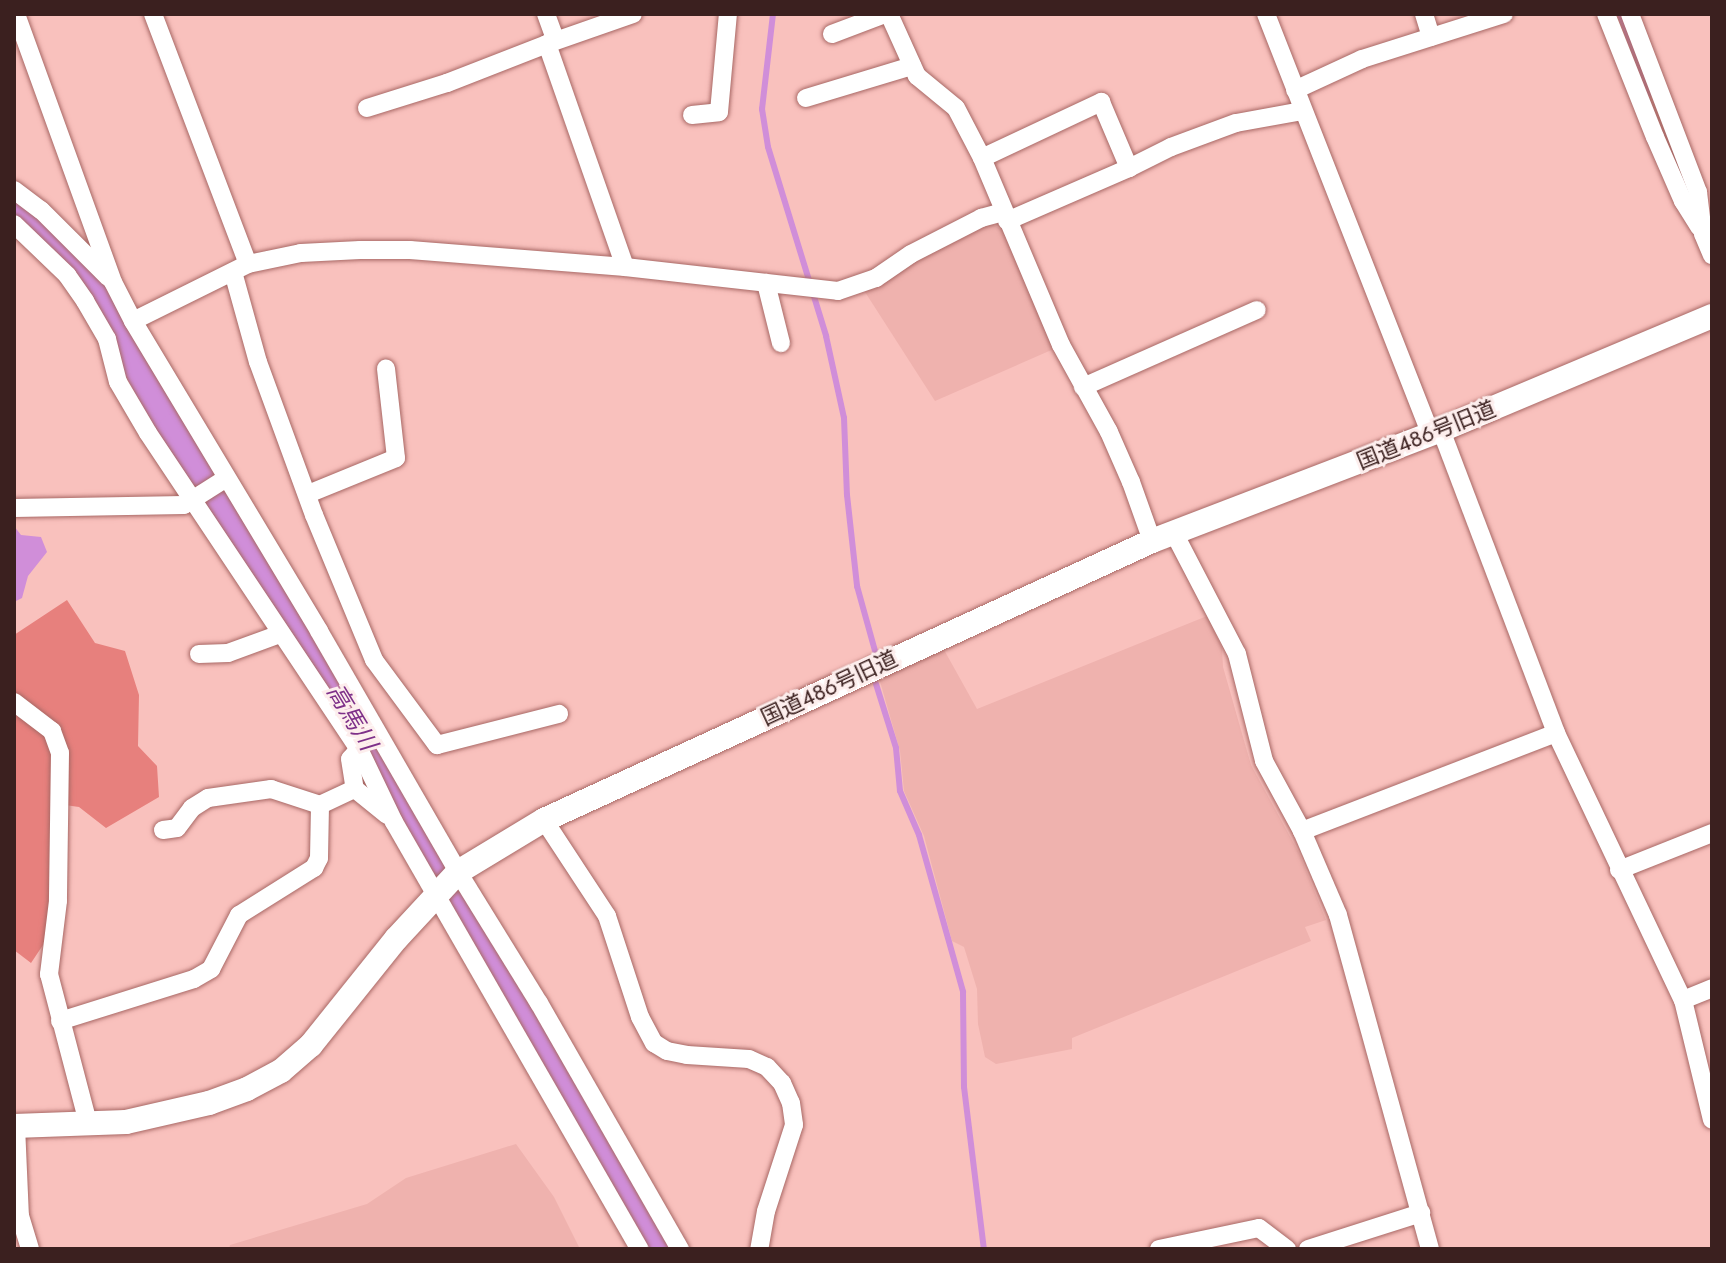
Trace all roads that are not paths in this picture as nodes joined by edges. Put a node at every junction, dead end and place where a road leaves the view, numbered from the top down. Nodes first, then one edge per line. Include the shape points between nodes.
1 (16, 14) edge
2 (153, 14) edge
3 (546, 14) edge
4 (633, 14) edge
5 (728, 14) edge
6 (887, 14) edge
7 (1266, 14) edge
8 (1424, 14) edge
9 (1606, 14) edge
10 (1630, 14) edge
11 (1494, 16) edge
12 (832, 34) dead end
13 (1431, 37) junction
14 (551, 41) junction
15 (912, 66) junction
16 (1295, 90) junction
17 (806, 98) dead end
18 (367, 108) dead end
19 (1303, 111) junction
20 (692, 115) dead end
21 (982, 158) junction
22 (1129, 168) junction
23 (14, 190) edge
24 (1005, 216) junction
25 (14, 224) edge
26 (1703, 234) junction
27 (1712, 255) edge
28 (625, 267) junction
29 (241, 268) junction
30 (113, 282) junction
31 (766, 283) junction
32 (1257, 310) dead end
33 (1712, 316) edge
34 (133, 321) junction
35 (781, 343) dead end
36 (386, 369) dead end
37 (1083, 387) junction
38 (1436, 432) junction
39 (222, 481) junction
40 (308, 494) junction
41 (198, 496) junction
42 (14, 508) edge
43 (1163, 537) junction
44 (280, 634) junction
45 (199, 654) dead end
46 (14, 702) edge
47 (559, 714) dead end
48 (1556, 733) junction
49 (359, 749) junction
50 (355, 789) junction
51 (320, 805) junction
52 (544, 820) junction
53 (394, 822) junction
54 (163, 830) dead end
55 (1302, 831) junction
56 (1712, 833) edge
57 (1619, 870) junction
58 (446, 883) junction
59 (1712, 988) edge
60 (1683, 1000) junction
61 (60, 1021) junction
62 (1712, 1120) edge
63 (15, 1126) edge
64 (89, 1126) junction
65 (1421, 1213) junction
66 (30, 1249) edge
67 (640, 1249) edge
68 (680, 1249) edge
69 (759, 1249) edge
70 (1159, 1249) edge
71 (1287, 1249) edge
72 (1308, 1249) edge
73 (1430, 1249) edge

1 - 30 street
2 - 29 street
3 - 14 street
4 - 14 street
5 - 20 street via 719,112
6 - 12 street
6 - 15 street
7 - 16 street
8 - 13 street
9 - 26 street via 1666,163
10 - 26 street via 1698,192
11 - 13 street
13 - 16 street via 1362,59
14 - 18 street
14 - 28 street
15 - 17 street
15 - 21 street via 956,108
16 - 19 street
19 - 22 street via 1236,123
19 - 38 street
21 - 22 street via 1101,102
21 - 24 street
22 - 24 street
23 - 30 street
24 - 31 street via 981,218 855,288 812,290
24 - 37 street
25 - 41 street via 67,275 85,301 107,339 118,382
26 - 27 street
28 - 29 street via 410,250 301,253
28 - 31 street
29 - 34 street
29 - 40 street via 258,362
30 - 34 street
31 - 35 street
32 - 37 street
33 - 38 street, 国道486号旧道
34 - 39 street
36 - 40 street via 396,458
37 - 43 street via 1149,524
38 - 43 street, 国道486号旧道
38 - 48 street
39 - 41 street
39 - 58 street via 319,631
40 - 47 street via 374,660 437,745
41 - 42 street via 184,505
41 - 44 street
43 - 52 street, 国道486号旧道
43 - 55 street via 1237,654 1264,761
44 - 45 street via 228,653
44 - 49 street
46 - 61 street via 52,731 60,753 58,901 49,974
48 - 55 street
48 - 57 street
49 - 50 street via 350,759
49 - 53 street
50 - 51 street
50 - 53 street
51 - 54 street via 271,789 208,798 177,828
51 - 61 street via 319,858 314,868 239,915 211,969
52 - 58 street, 国道486号旧道
52 - 69 street via 607,916 640,1017 654,1043 687,1055 749,1059 767,1067 782,1083 794,1125
53 - 58 street
55 - 65 street via 1338,915
56 - 57 street
57 - 60 street
58 - 64 street, 国道486号旧道 via 335,1018 281,1071 209,1103
58 - 67 street
58 - 68 street via 539,1003
59 - 60 street
60 - 62 street
61 - 64 street
63 - 64 street, 国道486号旧道
63 - 66 street via 20,1216
65 - 72 street
65 - 73 street
70 - 71 street via 1259,1228

